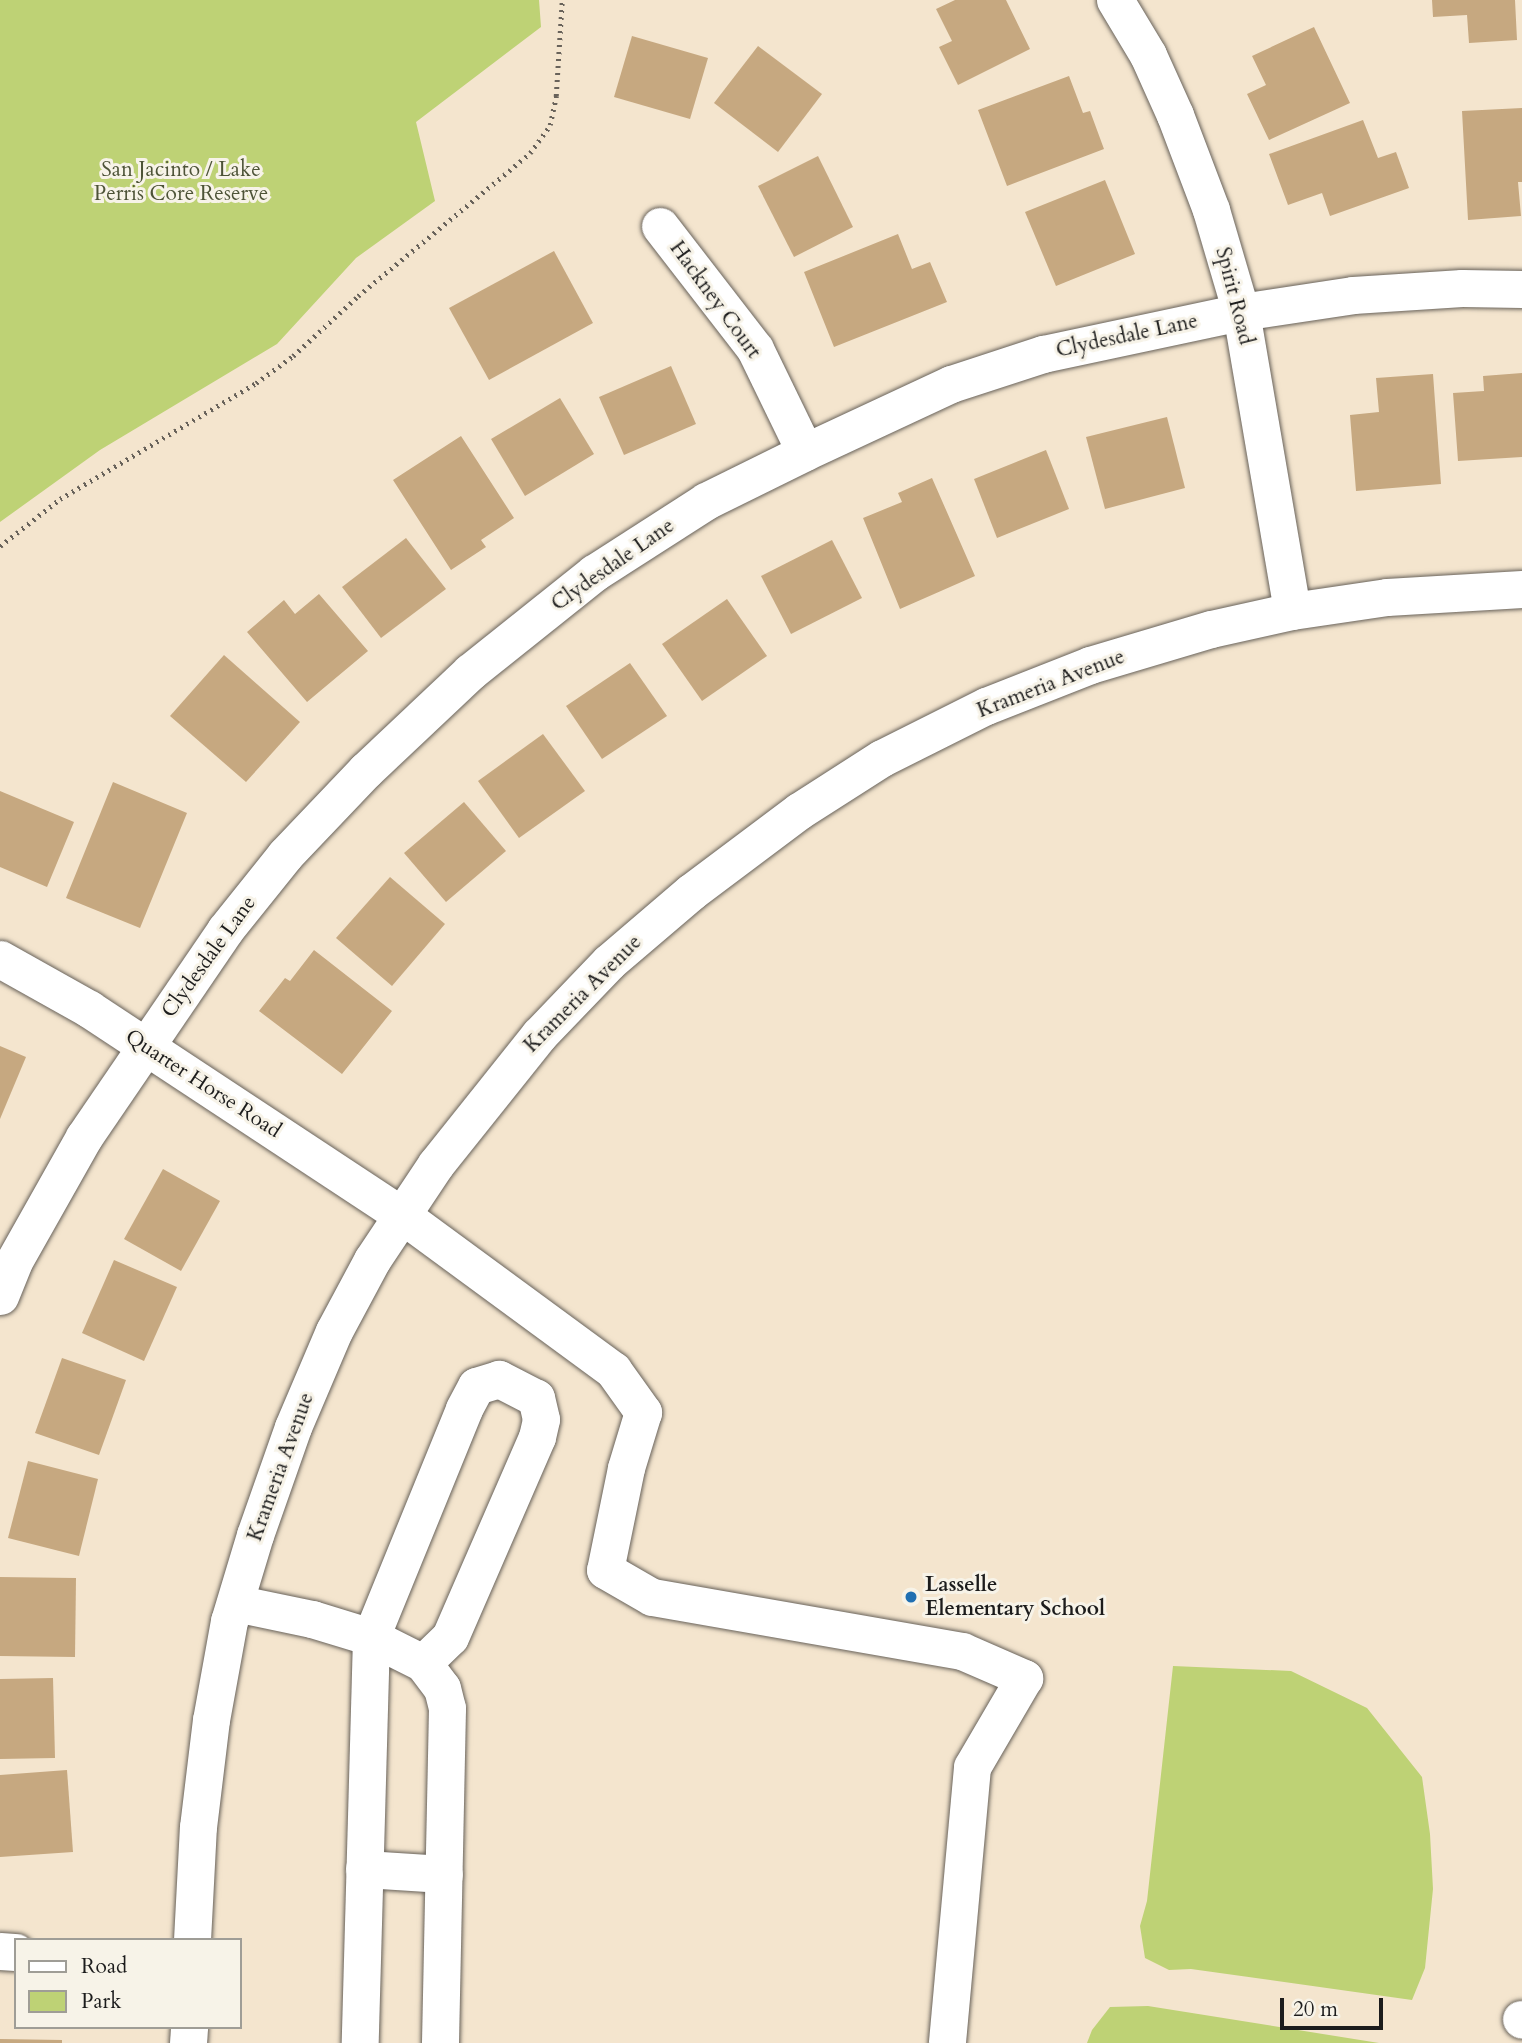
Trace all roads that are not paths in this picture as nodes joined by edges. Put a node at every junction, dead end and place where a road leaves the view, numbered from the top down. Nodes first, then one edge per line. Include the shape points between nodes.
1 (1115, 0) edge
2 (660, 226) dead end
3 (1522, 289) edge
4 (1241, 312) junction
5 (805, 452) junction
6 (1522, 589) edge
7 (1292, 611) junction
8 (0, 959) edge
9 (145, 1047) junction
10 (402, 1215) junction
11 (0, 1296) edge
12 (235, 1603) junction
13 (371, 1637) junction
14 (423, 1662) junction
15 (364, 1869) junction
16 (444, 1874) junction
17 (192, 1938) edge
18 (360, 2043) edge
19 (440, 2043) edge
20 (947, 2043) edge

1 - 4 street, Spirit Road via 1148,55 1175,115 1211,210
2 - 5 street, Hackney Court via 755,349
3 - 4 street, Clydesdale Lane via 1353,295
4 - 5 street, Clydesdale Lane via 1030,358 951,384
4 - 7 street, Spirit Road
5 - 9 street, Clydesdale Lane via 706,501 594,573 470,672 285,855 225,930
6 - 7 street, Krameria Avenue via 1400,596
7 - 10 street, Krameria Avenue via 1211,629 1090,665 986,706 881,758 799,811 691,892 609,962 487,1096
8 - 9 street, Quarter Horse Road
9 - 10 street, Quarter Horse Road
9 - 11 street, Clydesdale Lane via 84,1138 13,1263
10 - 12 street, Krameria Avenue via 353,1296 298,1415
10 - 20 street, Quarter Horse Road via 613,1370 643,1412 605,1570 652,1597 962,1651 1024,1678 972,1767
12 - 13 street
12 - 17 street, Krameria Avenue via 211,1720 198,1827
13 - 14 street
13 - 14 street via 464,1409 476,1386 499,1379 536,1398 541,1419 537,1437 450,1637
13 - 15 street
14 - 16 street via 442,1688 447,1708
15 - 16 street
15 - 18 street
16 - 19 street

